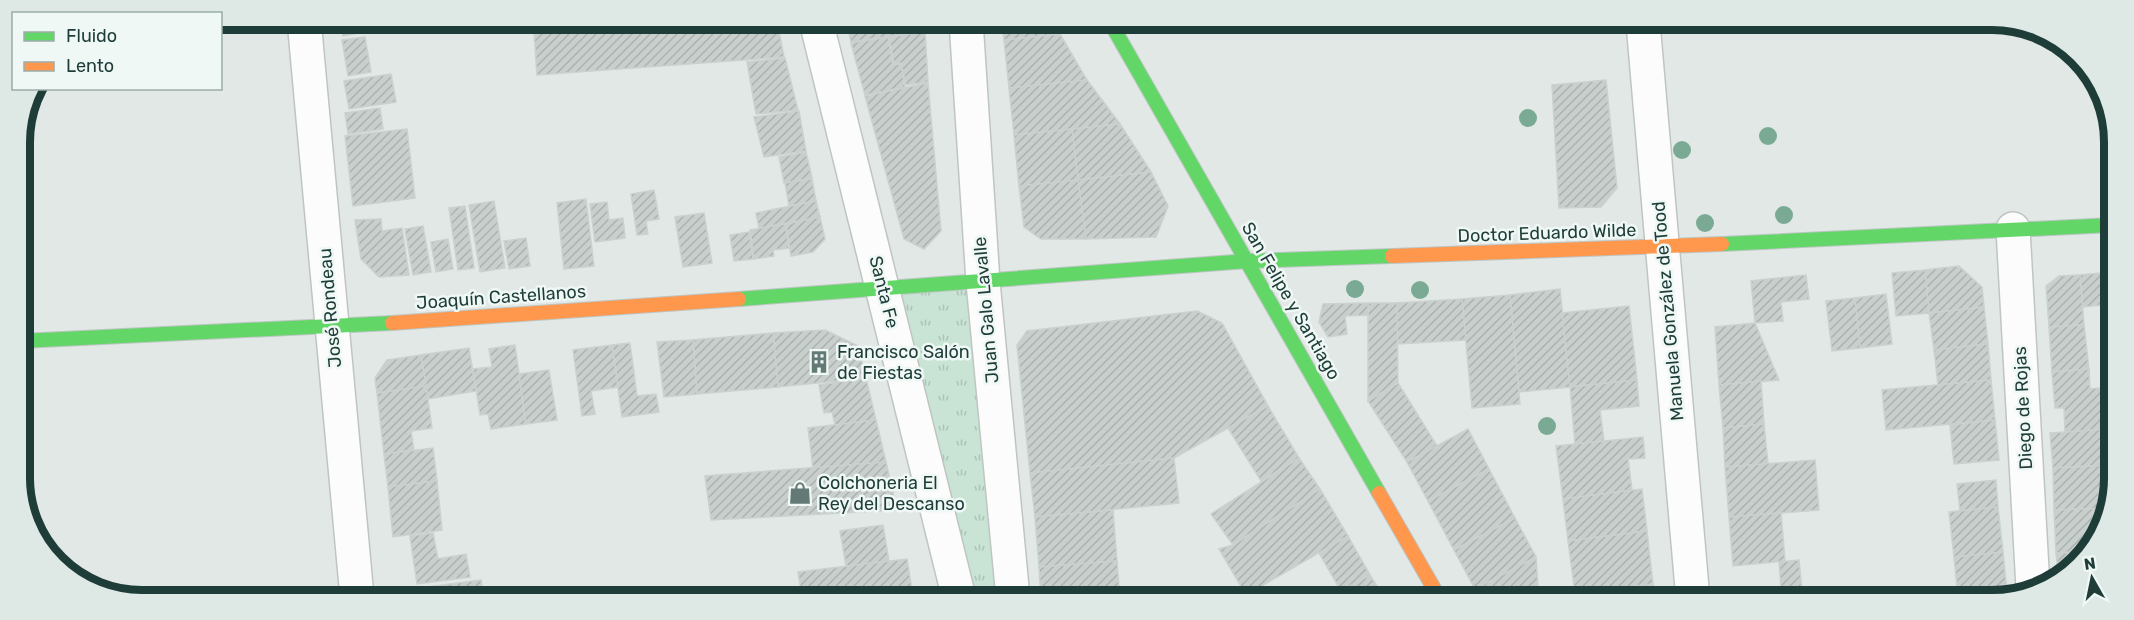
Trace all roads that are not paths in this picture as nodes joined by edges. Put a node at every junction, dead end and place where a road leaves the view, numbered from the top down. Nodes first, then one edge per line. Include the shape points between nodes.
1 (304, 30) edge
2 (818, 30) edge
3 (967, 30) edge
4 (1115, 30) edge
5 (1644, 30) edge
6 (2104, 225) edge
7 (2013, 229) junction
8 (1663, 247) junction
9 (1248, 261) junction
10 (983, 282) junction
11 (883, 288) junction
12 (332, 327) junction
13 (30, 341) edge
14 (2033, 582) edge
15 (356, 590) edge
16 (957, 590) edge
17 (1012, 590) edge
18 (1435, 590) edge
19 (1692, 590) edge

1 - 12 street, José Rondeau
2 - 11 street, Santa Fe
3 - 10 street, Juan Galo Lavalle
4 - 9 street, San Felipe y Santiago
5 - 8 street, Manuela González de Tood
6 - 7 street, Doctor Eduardo Wilde
7 - 8 street, Doctor Eduardo Wilde
7 - 14 street, Diego de Rojas
8 - 9 street, Doctor Eduardo Wilde
8 - 19 street, Manuela González de Tood
9 - 10 street, Doctor Eduardo Wilde
9 - 18 street, San Felipe y Santiago
10 - 11 street, Joaquín Castellanos
10 - 17 street, Juan Galo Lavalle
11 - 12 street, Joaquín Castellanos
11 - 16 street, Santa Fe
12 - 13 street, Joaquín Castellanos
12 - 15 street, José Rondeau

